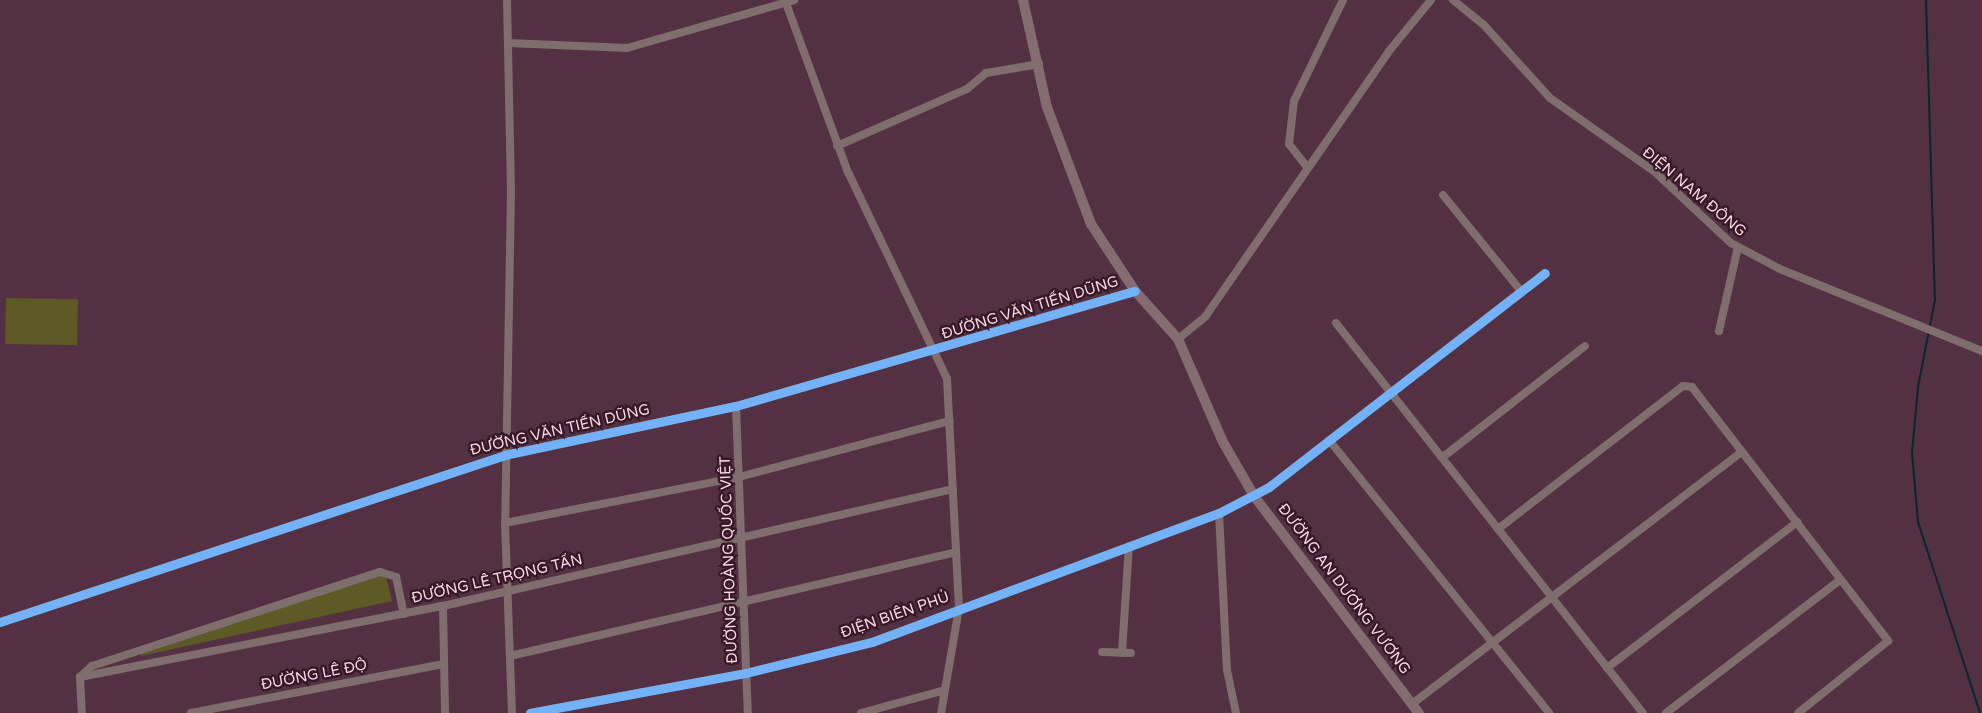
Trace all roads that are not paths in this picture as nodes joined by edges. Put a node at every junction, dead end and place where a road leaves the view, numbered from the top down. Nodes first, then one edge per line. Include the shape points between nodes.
1 (507, 0) edge
2 (1023, 0) edge
3 (1343, 0) edge
4 (1431, 0) edge
5 (1453, 0) edge
6 (790, 1) edge
7 (507, 43) junction
8 (1039, 64) junction
9 (837, 146) junction
10 (1307, 167) junction
11 (1443, 195) dead end
12 (1738, 247) junction
13 (1545, 273) dead end
14 (1135, 291) junction
15 (1521, 291) junction
16 (1336, 323) dead end
17 (1719, 332) dead end
18 (1178, 339) junction
19 (1585, 346) dead end
20 (1982, 351) edge
21 (938, 352) junction
22 (1390, 392) junction
23 (736, 406) junction
24 (951, 421) junction
25 (1329, 440) junction
26 (1742, 452) junction
27 (505, 456) junction
28 (1443, 457) junction
29 (739, 477) junction
30 (953, 489) junction
31 (1254, 496) junction
32 (1219, 513) junction
33 (1797, 522) junction
34 (505, 523) junction
35 (1498, 529) junction
36 (741, 538) junction
37 (1129, 546) junction
38 (956, 552) junction
39 (1840, 580) junction
40 (508, 591) junction
41 (1552, 598) junction
42 (744, 600) junction
43 (443, 606) junction
44 (959, 608) junction
45 (404, 614) junction
46 (0, 622) edge
47 (1494, 640) junction
48 (1102, 652) dead end
49 (1122, 652) junction
50 (1131, 653) dead end
51 (510, 656) junction
52 (443, 664) junction
53 (1607, 668) junction
54 (746, 673) junction
55 (80, 677) junction
56 (945, 690) junction
57 (1415, 708) edge
58 (82, 713) edge
59 (191, 713) edge
60 (445, 713) edge
61 (512, 713) edge
62 (530, 713) edge
63 (748, 713) edge
64 (861, 713) edge
65 (941, 713) edge
66 (1236, 713) edge
67 (1549, 713) edge
68 (1643, 713) edge
69 (1666, 713) edge
70 (1798, 713) edge

1 - 7 street
2 - 8 main road, ĐƯỜNG AN DƯƠNG VƯƠNG
3 - 10 street via 1294,101 1289,144
4 - 10 street
5 - 12 street, ĐIỆN NAM ĐÔNG via 1483,24 1550,98 1655,172
6 - 7 street via 627,48
6 - 9 street
7 - 27 street via 511,191
8 - 9 street via 986,73 967,89
8 - 14 main road, ĐƯỜNG AN DƯƠNG VƯƠNG via 1075,191
9 - 21 street via 913,315
10 - 18 street via 1205,317
11 - 15 street
12 - 17 street
12 - 20 street, ĐIỆN NAM ĐÔNG
13 - 15 street, ĐIỆN BIÊN PHỦ
14 - 18 main road, ĐƯỜNG AN DƯƠNG VƯƠNG
14 - 21 street, ĐƯỜNG VĂN TIẾN DŨNG
15 - 22 street, ĐIỆN BIÊN PHỦ
16 - 22 street
18 - 31 main road, ĐƯỜNG AN DƯƠNG VƯƠNG via 1223,442
19 - 28 street
21 - 23 street, ĐƯỜNG VĂN TIẾN DŨNG
21 - 24 street
22 - 25 street, ĐIỆN BIÊN PHỦ
22 - 28 street
23 - 27 street, ĐƯỜNG VĂN TIẾN DŨNG
23 - 29 street, ĐƯỜNG HOÀNG QUỐC VIỆT
24 - 29 street
24 - 30 street
25 - 31 street, ĐIỆN BIÊN PHỦ
25 - 47 street
26 - 33 street
26 - 35 street via 1692,387 1683,386
26 - 41 street
27 - 34 street
27 - 46 street, ĐƯỜNG VĂN TIẾN DŨNG
28 - 35 street
29 - 34 street
29 - 36 street, ĐƯỜNG HOÀNG QUỐC VIỆT
30 - 36 street, ĐƯỜNG LÊ TRỌNG TẤN
30 - 38 street
31 - 32 street, ĐIỆN BIÊN PHỦ
31 - 57 main road, ĐƯỜNG AN DƯƠNG VƯƠNG
32 - 37 street, ĐIỆN BIÊN PHỦ
32 - 66 street via 1227,670
33 - 39 street
33 - 53 street
34 - 40 street
35 - 41 street
36 - 40 street, ĐƯỜNG LÊ TRỌNG TẤN
36 - 42 street, ĐƯỜNG HOÀNG QUỐC VIỆT
37 - 44 street, ĐIỆN BIÊN PHỦ
37 - 49 street
38 - 42 street
38 - 44 street
39 - 69 street
39 - 70 street via 1888,643
40 - 43 street, ĐƯỜNG LÊ TRỌNG TẤN
40 - 51 street
41 - 47 street
41 - 53 street
42 - 51 street
42 - 54 street, ĐƯỜNG HOÀNG QUỐC VIỆT
43 - 45 street, ĐƯỜNG LÊ TRỌNG TẤN
43 - 52 street
44 - 54 street, ĐIỆN BIÊN PHỦ via 872,642
44 - 56 street
45 - 55 street, ĐƯỜNG LÊ TRỌNG TẤN
45 - 55 street via 396,577 380,572 92,666
47 - 57 street
47 - 67 street
48 - 49 street
49 - 50 street
51 - 61 street
52 - 59 street, ĐƯỜNG LÊ ĐỘ
52 - 60 street
53 - 68 street
54 - 62 street, ĐIỆN BIÊN PHỦ
54 - 63 street, ĐƯỜNG HOÀNG QUỐC VIỆT
55 - 58 street
56 - 64 street
56 - 65 street

